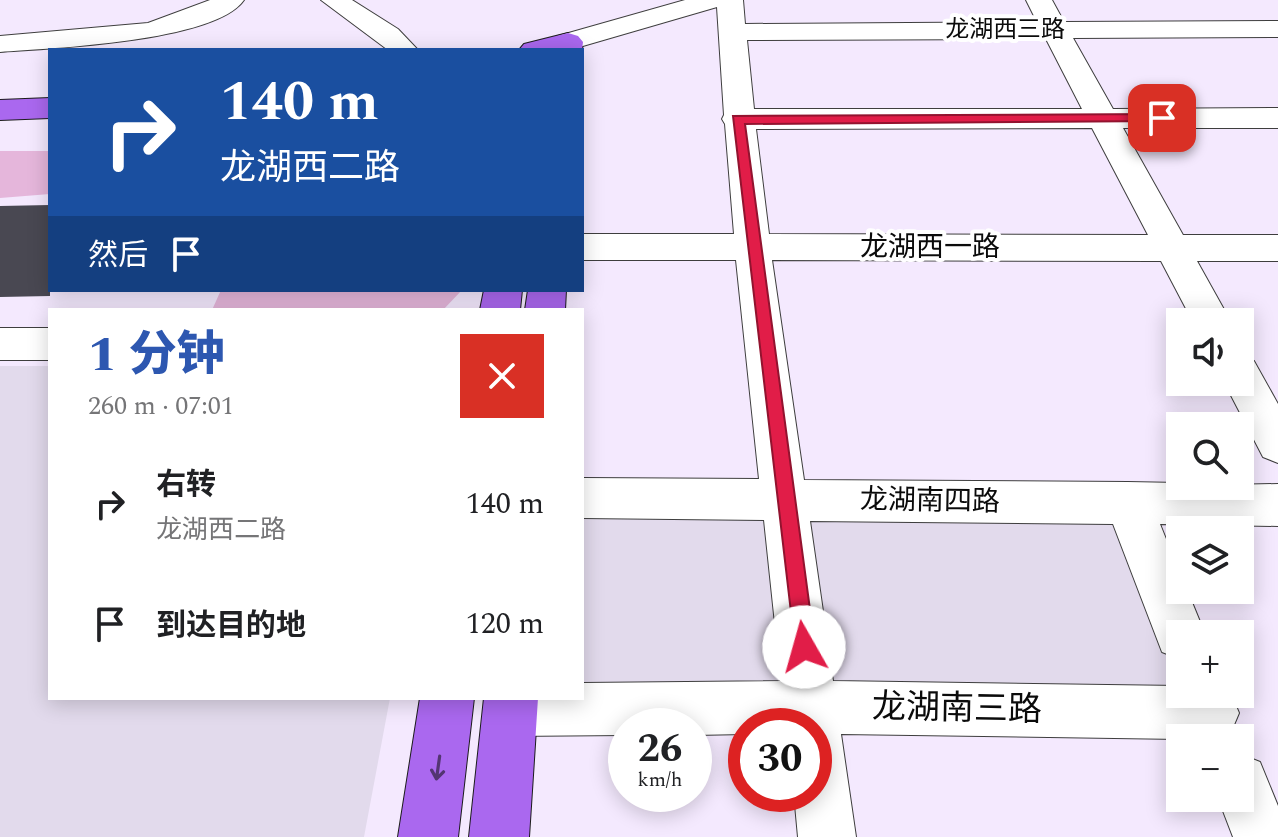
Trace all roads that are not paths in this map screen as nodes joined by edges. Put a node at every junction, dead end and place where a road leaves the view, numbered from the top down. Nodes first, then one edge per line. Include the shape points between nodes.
1 (231, 0) edge
2 (334, 0) edge
3 (1039, 0) edge
4 (726, 11) edge
5 (1278, 29) edge
6 (1055, 30) junction
7 (0, 44) edge
8 (568, 46) edge
9 (402, 48) edge
10 (48, 108) edge
11 (0, 110) edge
12 (1278, 118) edge
13 (737, 119) junction
14 (1103, 119) junction
15 (751, 246) junction
16 (584, 247) edge
17 (1278, 248) edge
18 (1173, 249) junction
19 (1205, 308) edge
20 (0, 344) edge
21 (48, 344) edge
22 (1252, 396) edge
23 (1278, 444) edge
24 (584, 498) edge
25 (786, 500) junction
26 (1128, 503) junction
27 (1278, 505) edge
28 (1174, 620) edge
29 (447, 700) edge
30 (510, 704) edge
31 (811, 708) edge
32 (1213, 715) edge
33 (728, 717) edge
34 (832, 722) edge
35 (824, 812) edge
36 (1252, 812) edge
37 (428, 837) edge
38 (499, 837) edge
39 (827, 837) edge
40 (1262, 837) edge

1 - 7 street via 151,31
2 - 9 street
3 - 6 street
4 - 6 street, 龙湖西三路
4 - 8 street, 龙湖西三路
4 - 13 street
5 - 6 street, 龙湖西三路
6 - 14 street
10 - 11 main road
12 - 14 street
13 - 14 street
13 - 15 street
14 - 18 street
15 - 16 street, 龙湖西一路
15 - 18 street, 龙湖西一路
15 - 25 street
17 - 18 street, 龙湖西一路
18 - 19 street
20 - 21 street
22 - 23 street
24 - 25 street, 龙湖南四路
25 - 26 street, 龙湖南四路
25 - 31 street
26 - 27 street, 龙湖南四路
26 - 28 street
29 -> 37 main road
30 - 33 street, 龙湖南三路
30 - 38 main road
32 - 34 street, 龙湖南三路
35 - 39 street
36 - 40 street

